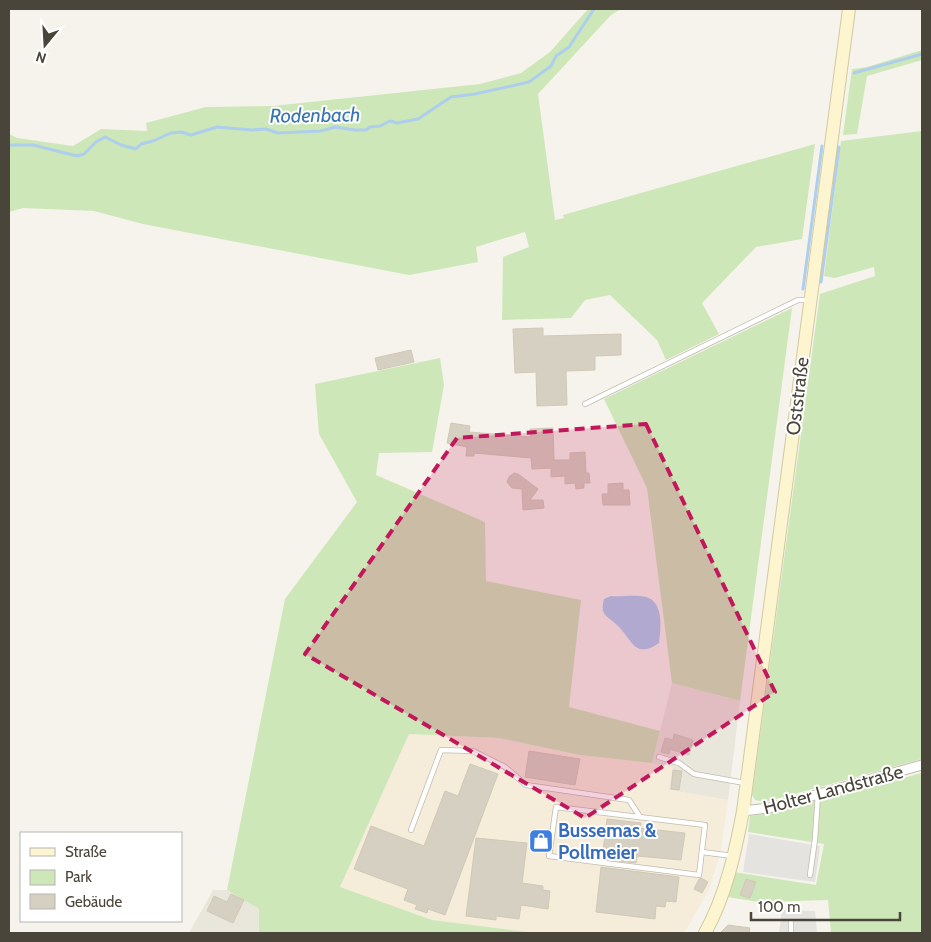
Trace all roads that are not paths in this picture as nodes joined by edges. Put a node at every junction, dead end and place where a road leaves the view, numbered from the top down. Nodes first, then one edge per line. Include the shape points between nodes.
1 (848, 9) edge
2 (810, 300) junction
3 (585, 404) dead end
4 (658, 757) dead end
5 (922, 765) edge
6 (747, 783) junction
7 (818, 794) junction
8 (743, 811) junction
9 (640, 817) junction
10 (410, 830) dead end
11 (702, 852) junction
12 (734, 856) junction
13 (810, 875) dead end
14 (791, 922) dead end
15 (705, 933) edge
16 (791, 933) edge

1 - 2 main road, Oststraße
2 - 3 lane via 798,300
2 - 6 main road, Oststraße
4 - 6 lane via 679,764 694,774
5 - 7 street, Holter Landstraße
6 - 8 main road, Oststraße
7 - 8 street, Holter Landstraße via 768,808
7 - 13 lane
8 - 12 main road, Oststraße
9 - 10 lane via 629,800 526,785 505,767 473,751 441,750
9 - 11 lane via 705,825
9 - 11 lane via 556,806 550,856 699,874
11 - 12 lane
12 - 15 main road, Oststraße via 722,898
14 - 16 lane

